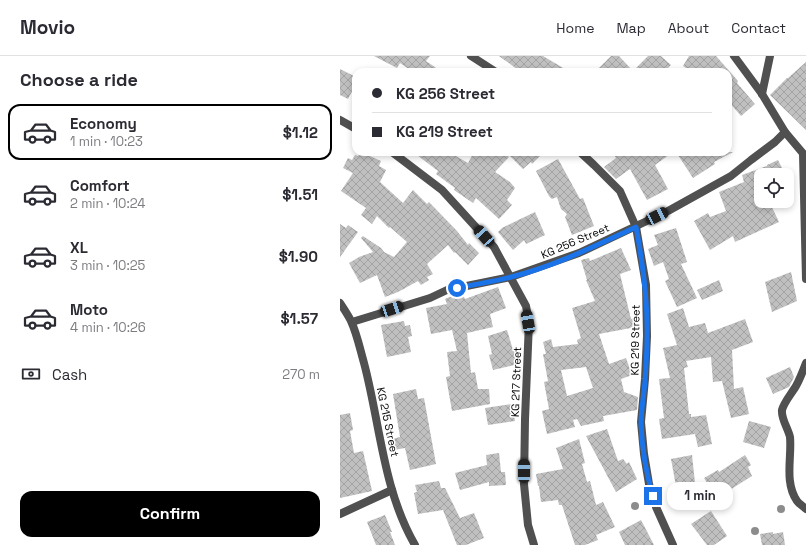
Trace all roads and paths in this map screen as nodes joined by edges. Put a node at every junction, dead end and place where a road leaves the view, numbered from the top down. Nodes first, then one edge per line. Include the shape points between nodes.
1 (472, 56) edge
2 (734, 56) edge
3 (770, 56) edge
4 (490, 68) edge
5 (762, 94) junction
6 (340, 120) edge
7 (352, 127) edge
8 (785, 132) junction
9 (804, 155) edge
10 (397, 156) edge
11 (584, 156) edge
12 (636, 227) junction
13 (511, 277) junction
14 (806, 279) edge
15 (340, 303) edge
16 (352, 322) junction
17 (806, 363) edge
18 (392, 490) junction
19 (806, 509) edge
20 (340, 514) edge
21 (415, 545) edge
22 (534, 545) edge
23 (673, 545) edge

1 - 4 street
2 - 5 street
3 - 5 street
5 - 8 street
6 - 7 street
8 - 9 street
8 - 12 street, KG 256 Street via 731,176
9 - 14 street
10 - 13 street, KG 217 Street via 442,190 494,247
11 - 12 street, KG 219 Street via 620,191
12 - 13 street, KG 256 Street via 579,253
12 - 23 street, KG 219 Street via 646,285 647,343 641,422 644,454 656,507
13 - 16 street, KG 256 Street via 447,290 430,298
13 - 22 street, KG 217 Street via 526,306 528,322 524,484 528,526
15 - 16 street, KG 215 Street
16 - 18 street, KG 215 Street via 369,382
17 - 19 street via 798,384 782,410 790,437 792,490 797,502
18 - 20 street
18 - 21 street, KG 215 Street via 407,532

